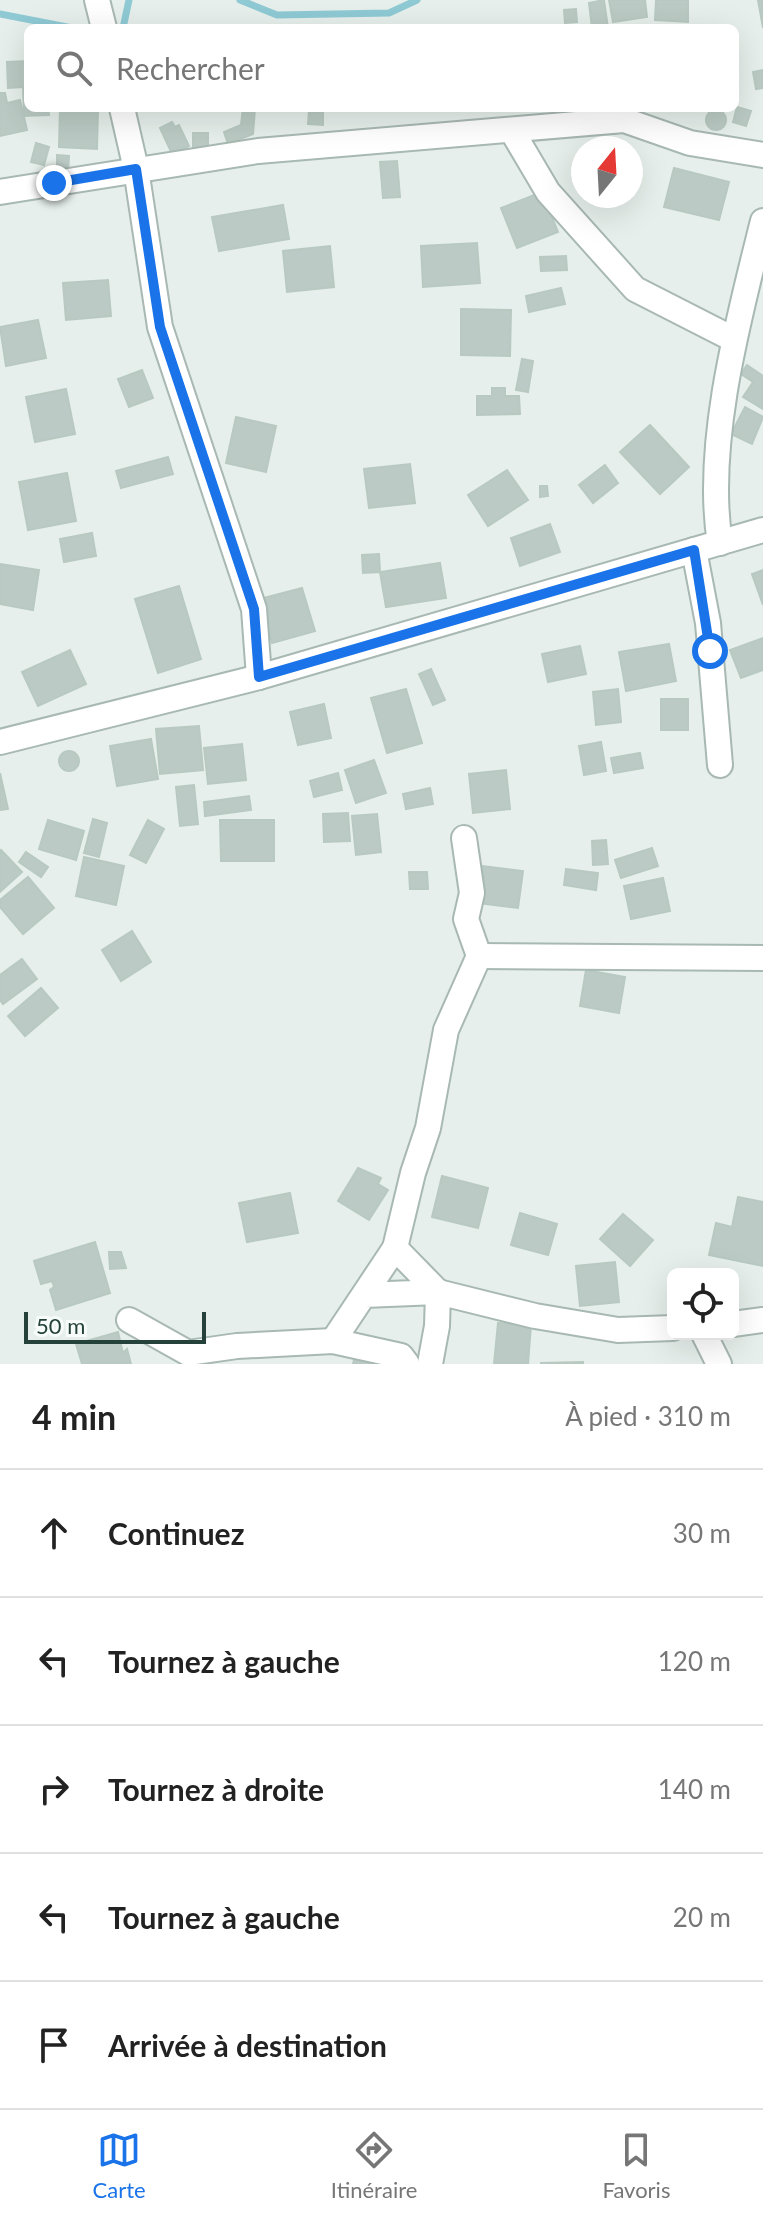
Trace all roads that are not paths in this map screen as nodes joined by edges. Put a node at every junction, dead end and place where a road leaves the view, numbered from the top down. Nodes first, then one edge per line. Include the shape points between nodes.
1 (97, 0) edge
2 (103, 24) edge
3 (123, 112) edge
4 (512, 131) junction
5 (763, 155) edge
6 (136, 169) junction
7 (0, 192) edge
8 (763, 221) edge
9 (733, 339) junction
10 (763, 530) edge
11 (720, 543) junction
12 (694, 550) junction
13 (259, 677) junction
14 (0, 742) edge
15 (720, 765) dead end
16 (464, 838) dead end
17 (479, 956) junction
18 (763, 958) edge
19 (395, 1248) junction
20 (438, 1292) junction
21 (364, 1295) junction
22 (129, 1320) dead end
23 (763, 1320) edge
24 (739, 1323) edge
25 (667, 1328) edge
26 (707, 1340) edge
27 (333, 1341) junction
28 (407, 1364) edge
29 (430, 1364) edge
30 (719, 1364) edge

1 - 2 street
3 - 6 street
4 - 5 street via 624,120 690,143
4 - 6 street via 308,146
4 - 9 street via 548,192 635,289
6 - 7 street
6 - 13 street via 160,327 254,609
8 - 9 street
9 - 11 street via 713,502
10 - 11 street
11 - 12 street
12 - 13 street
12 - 15 street via 708,623
13 - 14 street
16 - 17 street via 472,893 466,919
17 - 18 street
17 - 19 street via 446,1030 428,1128
19 - 20 street
19 - 21 street
20 - 21 street
20 - 25 street via 618,1330
20 - 29 street
21 - 27 street
22 - 27 street via 188,1353
23 - 24 street
26 - 30 street
27 - 28 street via 401,1356

